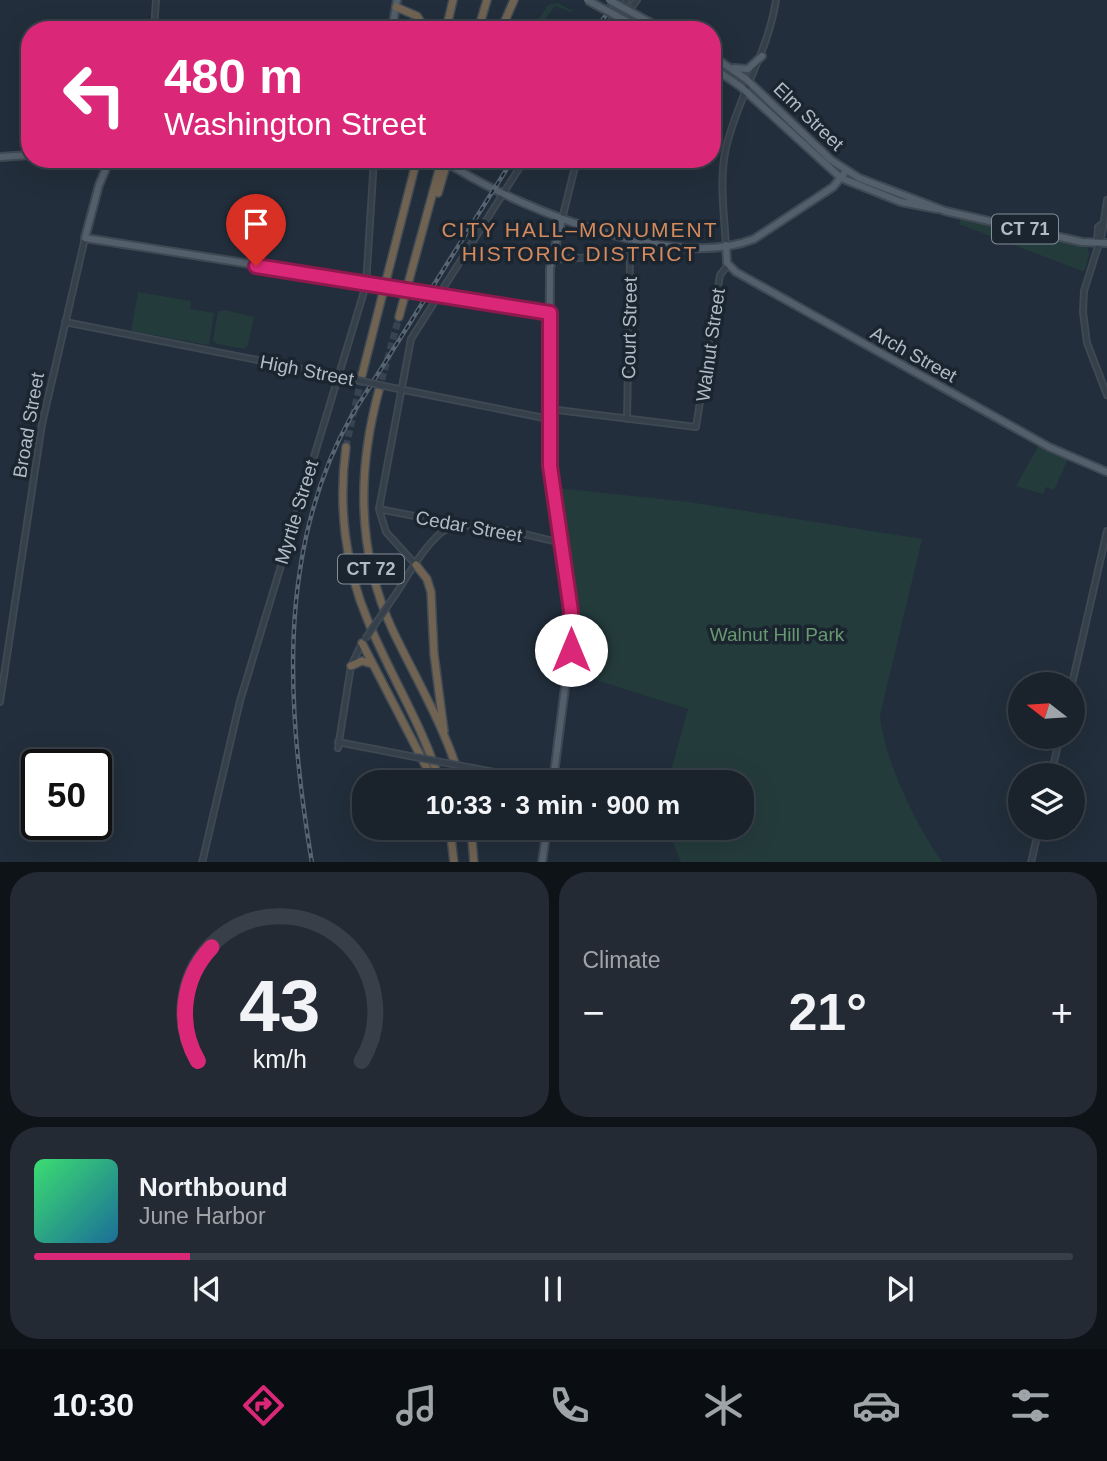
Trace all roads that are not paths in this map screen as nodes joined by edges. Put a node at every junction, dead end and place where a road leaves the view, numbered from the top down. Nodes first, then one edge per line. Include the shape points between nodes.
1 (156, 0) edge
2 (453, 0) edge
3 (487, 0) edge
4 (514, 0) edge
5 (587, 0) edge
6 (608, 0) edge
7 (627, 0) edge
8 (637, 0) edge
9 (776, 0) edge
10 (396, 4) edge
11 (155, 21) edge
12 (420, 21) edge
13 (448, 21) edge
14 (481, 21) edge
15 (505, 21) edge
16 (611, 21) edge
17 (621, 21) edge
18 (626, 21) edge
19 (647, 21) edge
20 (762, 56) junction
21 (721, 62) edge
22 (728, 66) junction
23 (721, 73) edge
24 (751, 83) junction
25 (747, 92) junction
26 (803, 146) junction
27 (820, 149) junction
28 (21, 156) edge
29 (0, 157) edge
30 (106, 168) edge
31 (373, 168) edge
32 (415, 168) edge
33 (439, 168) edge
34 (445, 168) edge
35 (455, 168) edge
36 (518, 168) edge
37 (576, 168) edge
38 (846, 171) junction
39 (841, 178) junction
40 (874, 184) junction
41 (871, 192) junction
42 (502, 195) junction
43 (1107, 200) edge
44 (923, 205) junction
45 (429, 209) junction
46 (562, 219) junction
47 (85, 238) junction
48 (634, 238) junction
49 (1107, 243) edge
50 (1097, 244) junction
51 (726, 245) junction
52 (631, 254) junction
53 (552, 260) junction
54 (728, 264) junction
55 (367, 283) junction
56 (439, 294) junction
57 (550, 313) junction
58 (399, 317) tunnel mouth
59 (65, 322) junction
60 (362, 375) tunnel mouth
61 (337, 376) junction
62 (401, 389) junction
63 (379, 390) tunnel mouth
64 (1107, 391) edge
65 (549, 409) junction
66 (549, 419) junction
67 (627, 419) junction
68 (346, 447) tunnel mouth
69 (1107, 472) edge
70 (379, 509) junction
71 (452, 527) junction
72 (1107, 531) edge
73 (560, 542) junction
74 (416, 565) junction
75 (363, 641) junction
76 (374, 665) junction
77 (351, 666) junction
78 (1075, 672) edge
79 (0, 702) edge
80 (444, 735) junction
81 (428, 770) edge
82 (436, 770) edge
83 (457, 770) edge
84 (484, 770) edge
85 (555, 770) edge
86 (451, 840) edge
87 (472, 840) edge
88 (545, 840) edge
89 (1036, 840) edge
90 (202, 862) edge
91 (454, 862) edge
92 (474, 862) edge
93 (542, 862) edge
94 (1031, 862) edge

1 - 11 street
2 - 13 highway
3 - 14 highway
4 - 15 highway
5 - 18 main road, bridge
6 - 19 main road, bridge
7 - 16 street
8 - 17 street
9 - 20 street
10 - 12 highway
20 - 22 main road via 746,69
20 - 24 street
21 - 22 main road, CT 71
22 - 24 main road, CT 71
23 - 25 main road, CT 71
24 - 25 street
24 - 27 main road, Elm Street / CT 71
25 - 26 main road, Elm Street / CT 71
25 - 51 street via 723,161
26 - 27 main road
26 - 39 main road, Elm Street / CT 71
27 - 38 main road, Elm Street / CT 71
28 - 29 main road
30 - 47 main road, Broad Street
31 - 55 street, Myrtle Street
32 - 60 highway
33 - 45 highway
34 - 45 highway
35 - 42 main road, bridge
36 - 42 street
37 - 46 street
38 - 39 main road
38 - 40 main road, CT 71
39 - 41 main road, CT 71
39 - 51 main road via 757,237
40 - 41 main road
40 - 44 main road, CT 71
41 - 44 main road, CT 71
42 - 46 main road
42 - 56 street
43 - 50 street
44 - 50 main road, CT 71
45 - 58 highway
46 - 48 main road
46 - 53 main road
47 - 55 main road
47 - 59 street, Broad Street
48 - 51 main road via 673,247
48 - 52 street, Court Street
49 - 50 main road, CT 71
50 - 64 street via 1084,291 1083,317 1087,343
51 - 54 main road
52 - 53 street
52 - 67 street, Court Street
53 - 57 main road
54 - 67 street, Walnut Street via 720,274 696,427
54 - 69 main road, Arch Street via 1045,445
55 - 56 main road, bridge
55 - 61 street, Myrtle Street
56 - 57 main road
56 - 62 street via 411,339
57 - 65 main road
59 - 61 street, High Street
59 - 79 street, Broad Street via 41,430
61 - 62 street, High Street, bridge
61 - 90 street, Myrtle Street via 238,708
62 - 66 street, High Street
62 - 70 street
63 - 80 highway, CT 72 via 363,477 368,554 388,620
65 - 66 main road
65 - 67 street
66 - 73 main road
68 - 82 highway, CT 72 via 343,508 355,582
70 - 71 street, Cedar Street
70 - 74 street via 386,532
71 - 73 street, Cedar Street via 467,525
71 - 74 street via 435,538
72 - 78 street
73 - 85 main road via 572,637
74 - 75 street, bridge
74 - 80 highway via 431,589
75 - 76 highway
75 - 77 street
76 - 77 highway via 362,661
76 - 81 highway
77 - 84 street, bridge via 338,745
80 - 83 highway, CT 72
86 - 91 highway
87 - 92 highway
88 - 93 main road
89 - 94 street

